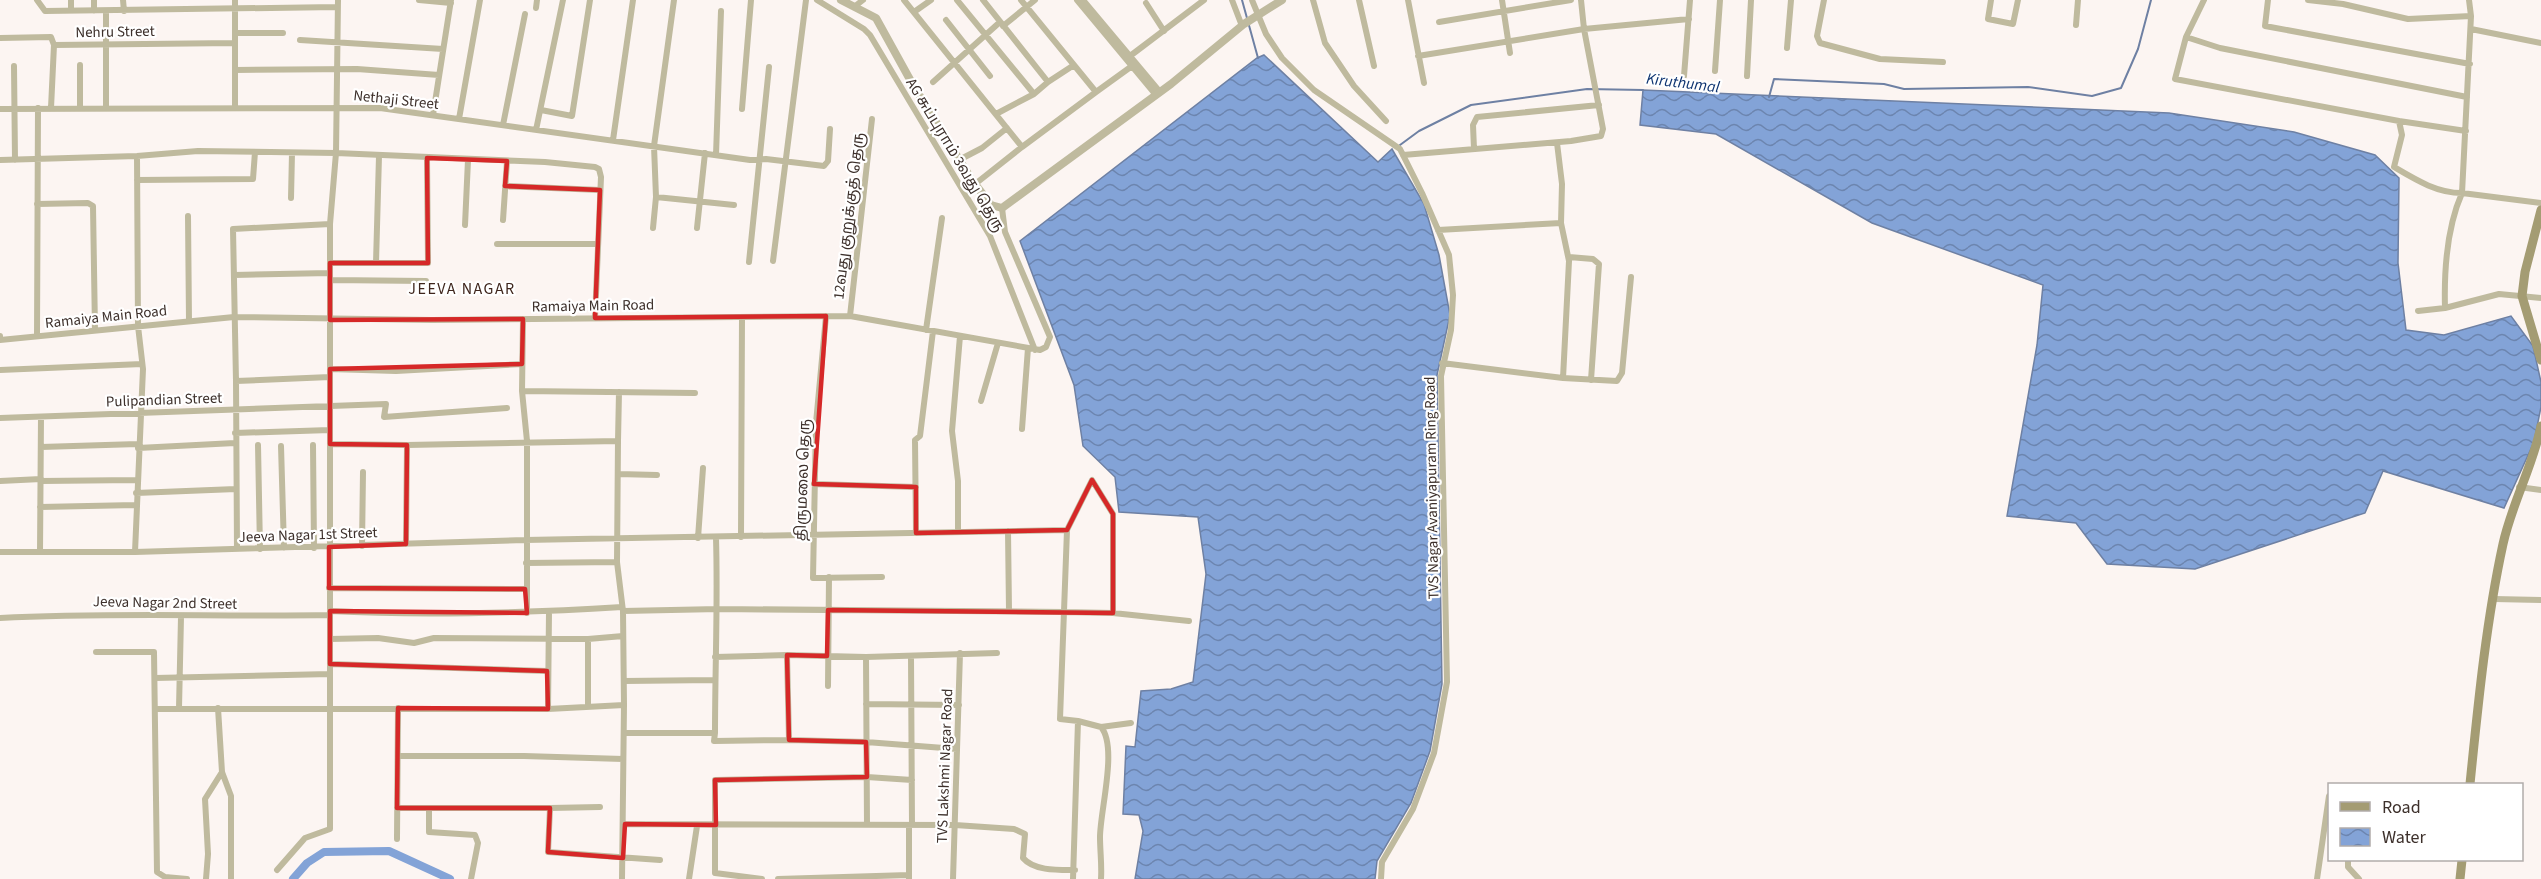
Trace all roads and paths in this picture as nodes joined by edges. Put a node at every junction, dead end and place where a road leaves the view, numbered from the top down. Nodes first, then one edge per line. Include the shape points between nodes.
1 (37, 0) edge
2 (71, 0) edge
3 (94, 0) edge
4 (123, 0) edge
5 (235, 0) edge
6 (419, 0) edge
7 (480, 0) edge
8 (537, 0) edge
9 (563, 0) edge
10 (590, 0) edge
11 (633, 0) edge
12 (674, 0) edge
13 (751, 0) edge
14 (806, 0) edge
15 (817, 0) edge
16 (841, 0) edge
17 (863, 0) edge
18 (904, 0) edge
19 (931, 0) edge
20 (957, 0) edge
21 (983, 0) edge
22 (1021, 0) edge
23 (1035, 0) edge
24 (1077, 0) edge
25 (1083, 0) edge
26 (1204, 0) edge
27 (1232, 0) edge
28 (1252, 0) edge
29 (1282, 0) edge
30 (1312, 0) edge
31 (1359, 0) edge
32 (1408, 0) edge
33 (1502, 0) edge
34 (1571, 0) edge
35 (1581, 0) edge
36 (1690, 0) edge
37 (1720, 0) edge
38 (1751, 0) edge
39 (1791, 0) edge
40 (1824, 0) edge
41 (1991, 0) edge
42 (2018, 0) edge
43 (2078, 0) edge
44 (2204, 0) edge
45 (2268, 0) edge
46 (2308, 0) edge
47 (2469, 0) edge
48 (431, 1) edge
49 (451, 1) edge
50 (1147, 1) edge
51 (338, 3) edge
52 (854, 7) junction
53 (1026, 7) junction
54 (536, 8) dead end
55 (235, 9) junction
56 (71, 10) junction
57 (1503, 10) junction
58 (94, 11) junction
59 (106, 11) junction
60 (124, 11) junction
61 (721, 11) dead end
62 (914, 12) junction
63 (525, 14) dead end
64 (2471, 16) junction
65 (1257, 17) junction
66 (1689, 19) junction
67 (946, 20) dead end
68 (1439, 22) dead end
69 (1002, 24) junction
70 (1243, 25) junction
71 (2076, 25) dead end
72 (1584, 29) junction
73 (2471, 29) junction
74 (1164, 31) junction
75 (235, 33) junction
76 (284, 33) dead end
77 (985, 34) junction
78 (2186, 37) junction
79 (0, 38) edge
80 (300, 40) dead end
81 (1508, 40) junction
82 (880, 41) junction
83 (338, 42) junction
84 (235, 43) junction
85 (2541, 43) edge
86 (106, 44) junction
87 (54, 45) junction
88 (1787, 48) dead end
89 (443, 49) junction
90 (970, 50) junction
91 (1510, 53) dead end
92 (1130, 56) junction
93 (1418, 56) junction
94 (1943, 62) dead end
95 (955, 64) junction
96 (2470, 64) junction
97 (80, 65) dead end
98 (1074, 65) junction
99 (14, 66) dead end
100 (1132, 66) junction
101 (1374, 66) dead end
102 (769, 67) dead end
103 (338, 69) junction
104 (235, 70) junction
105 (1715, 70) dead end
106 (439, 75) junction
107 (990, 76) dead end
108 (1684, 76) dead end
109 (1747, 76) dead end
110 (933, 82) dead end
111 (1048, 82) junction
112 (1424, 83) dead end
113 (907, 88) junction
114 (1096, 92) junction
115 (1034, 94) junction
116 (1158, 94) junction
117 (2467, 97) junction
118 (1599, 105) junction
119 (336, 106) junction
120 (38, 108) junction
121 (51, 108) junction
122 (80, 108) junction
123 (106, 108) junction
124 (234, 108) junction
125 (0, 109) edge
126 (14, 109) junction
127 (742, 109) dead end
128 (540, 110) junction
129 (996, 114) junction
130 (433, 115) junction
131 (459, 119) junction
132 (872, 119) dead end
133 (927, 120) junction
134 (1386, 121) dead end
135 (2398, 121) junction
136 (503, 125) junction
137 (1007, 128) junction
138 (830, 129) dead end
139 (536, 130) junction
140 (2466, 131) junction
141 (613, 140) junction
142 (1557, 142) junction
143 (654, 146) junction
144 (1022, 147) junction
145 (1474, 149) junction
146 (1399, 150) junction
147 (255, 152) junction
148 (292, 153) junction
149 (336, 153) junction
150 (705, 153) junction
151 (716, 155) junction
152 (137, 156) junction
153 (379, 156) junction
154 (427, 158) junction
155 (759, 159) junction
156 (0, 160) edge
157 (15, 160) junction
158 (468, 160) junction
159 (959, 160) junction
160 (38, 161) junction
161 (507, 161) junction
162 (787, 162) junction
163 (137, 180) junction
164 (505, 186) junction
165 (970, 189) junction
166 (600, 190) junction
167 (2462, 193) junction
168 (656, 197) junction
169 (291, 198) dead end
170 (700, 201) junction
171 (2541, 203) edge
172 (37, 204) junction
173 (734, 206) dead end
174 (1002, 208) junction
175 (2541, 210) edge
176 (188, 216) dead end
177 (942, 218) dead end
178 (503, 220) dead end
179 (1562, 223) junction
180 (330, 225) junction
181 (465, 225) dead end
182 (653, 228) dead end
183 (697, 228) dead end
184 (1438, 230) junction
185 (497, 244) dead end
186 (597, 244) junction
187 (1569, 256) junction
188 (773, 261) dead end
189 (749, 262) dead end
190 (330, 263) junction
191 (376, 263) junction
192 (234, 274) junction
193 (330, 277) junction
194 (1631, 277) dead end
195 (426, 281) dead end
196 (2522, 296) junction
197 (2541, 298) edge
198 (2445, 308) junction
199 (2418, 311) dead end
200 (826, 316) junction
201 (850, 316) junction
202 (234, 317) junction
203 (742, 317) junction
204 (596, 318) junction
205 (523, 319) junction
206 (330, 320) junction
207 (189, 321) junction
208 (138, 326) junction
209 (95, 330) junction
210 (929, 330) junction
211 (37, 336) junction
212 (960, 336) junction
213 (0, 338) edge
214 (998, 343) junction
215 (1028, 348) junction
216 (1040, 349) junction
217 (2541, 360) edge
218 (1442, 363) junction
219 (142, 364) junction
220 (522, 364) junction
221 (0, 370) edge
222 (330, 373) junction
223 (1563, 378) junction
224 (1591, 380) junction
225 (236, 381) junction
226 (522, 391) junction
227 (619, 392) junction
228 (695, 393) dead end
229 (981, 401) dead end
230 (330, 407) junction
231 (507, 408) dead end
232 (235, 409) junction
233 (140, 412) junction
234 (41, 417) junction
235 (0, 418) edge
236 (2541, 426) edge
237 (1022, 429) dead end
238 (330, 430) junction
239 (235, 433) junction
240 (527, 441) junction
241 (618, 441) junction
242 (235, 443) junction
243 (330, 444) junction
244 (258, 445) dead end
245 (313, 445) dead end
246 (407, 445) junction
247 (138, 446) junction
248 (281, 446) dead end
249 (41, 447) junction
250 (704, 468) dead end
251 (363, 472) dead end
252 (618, 474) junction
253 (657, 475) dead end
254 (41, 480) junction
255 (136, 480) junction
256 (0, 481) edge
257 (814, 484) junction
258 (916, 487) junction
259 (2519, 487) junction
260 (236, 489) junction
261 (2541, 490) edge
262 (136, 494) junction
263 (136, 505) junction
264 (40, 507) junction
265 (1067, 530) junction
266 (1008, 531) junction
267 (958, 532) junction
268 (916, 533) junction
269 (812, 535) junction
270 (741, 537) junction
271 (698, 538) junction
272 (716, 538) junction
273 (525, 540) junction
274 (617, 540) junction
275 (406, 544) junction
276 (362, 546) junction
277 (329, 547) junction
278 (284, 548) junction
279 (314, 548) junction
280 (237, 549) junction
281 (260, 549) junction
282 (0, 552) edge
283 (40, 552) junction
284 (135, 552) junction
285 (617, 562) junction
286 (526, 563) junction
287 (829, 577) junction
288 (882, 577) dead end
289 (329, 588) junction
290 (525, 589) junction
291 (2494, 599) junction
292 (2541, 600) edge
293 (622, 609) junction
294 (719, 609) junction
295 (828, 610) junction
296 (1009, 611) junction
297 (549, 612) junction
298 (1063, 612) junction
299 (330, 613) junction
300 (1113, 613) junction
301 (527, 614) junction
302 (181, 617) junction
303 (0, 618) edge
304 (1189, 621) dead end
305 (622, 636) junction
306 (547, 638) junction
307 (330, 639) junction
308 (588, 639) junction
309 (96, 652) dead end
310 (960, 653) junction
311 (997, 653) dead end
312 (787, 656) junction
313 (827, 656) junction
314 (715, 657) junction
315 (866, 657) junction
316 (911, 657) junction
317 (330, 664) junction
318 (547, 671) junction
319 (330, 674) junction
320 (180, 677) junction
321 (154, 678) junction
322 (715, 680) junction
323 (624, 681) junction
324 (828, 686) dead end
325 (866, 704) junction
326 (624, 705) junction
327 (912, 705) junction
328 (958, 705) junction
329 (588, 706) junction
330 (179, 708) junction
331 (218, 708) junction
332 (398, 708) junction
333 (155, 709) junction
334 (330, 709) junction
335 (548, 709) junction
336 (1078, 721) junction
337 (1131, 723) dead end
338 (1101, 727) junction
339 (624, 733) junction
340 (715, 733) junction
341 (789, 740) junction
342 (867, 742) junction
343 (912, 746) junction
344 (957, 749) junction
345 (398, 756) junction
346 (623, 759) junction
347 (222, 771) junction
348 (867, 777) junction
349 (912, 780) junction
350 (2470, 783) edge
351 (2328, 804) edge
352 (600, 807) dead end
353 (397, 808) junction
354 (429, 808) junction
355 (550, 808) junction
356 (625, 824) junction
357 (716, 825) junction
358 (867, 825) junction
359 (910, 825) junction
360 (955, 825) junction
361 (697, 826) junction
362 (397, 839) dead end
363 (623, 858) junction
364 (660, 860) dead end
365 (2348, 861) edge
366 (2462, 861) edge
367 (277, 870) dead end
368 (1075, 870) junction
369 (715, 876) edge
370 (848, 877) edge
371 (909, 877) edge
372 (187, 879) edge
373 (206, 879) edge
374 (231, 879) edge
375 (471, 879) edge
376 (622, 879) edge
377 (689, 879) edge
378 (762, 879) edge
379 (778, 879) edge
380 (953, 879) edge
381 (1073, 879) edge
382 (1101, 879) edge
383 (1381, 879) edge
384 (2318, 879) edge
385 (2359, 879) edge
386 (2460, 879) edge

1 - 56 street via 45,11
2 - 56 street
3 - 58 street
4 - 60 street
5 - 55 street
6 - 48 street
7 - 131 street
8 - 54 street
9 - 128 street
10 - 128 street via 572,116
11 - 141 street
12 - 143 street
13 - 127 street
14 - 162 street
15 - 82 street, AG சுப்புராம் 3வது தெரு
16 - 52 street
17 - 52 street
18 - 62 street
19 - 62 street
20 - 77 street
21 - 69 street
22 - 53 street
23 - 53 street
24 - 100 street
25 - 92 street
26 - 74 street
27 - 70 street
28 - 65 street
29 - 65 street
30 - 134 street via 1325,43 1354,86
31 - 101 street
32 - 93 street
33 - 57 street
34 - 57 street
35 - 72 street
36 - 66 street
37 - 105 street
38 - 109 street
39 - 88 street
40 - 94 street via 1817,36 1820,43 1880,59
41 - 42 street via 1988,20 2013,24
43 - 71 street
44 - 78 street
45 - 96 street via 2265,26
46 - 64 street via 2408,19
47 - 64 street
48 - 49 street
49 - 89 street
50 - 74 street
51 - 55 street
51 - 83 street
52 - 82 street via 876,18
53 - 69 street
53 - 98 street
55 - 60 street
55 - 75 street
56 - 58 street
57 - 68 street
57 - 81 street
58 - 59 street
59 - 60 street
59 - 86 street
61 - 151 street
62 - 95 street
63 - 136 street
64 - 73 street
65 - 70 street
65 - 146 street via 1282,58 1314,90
66 - 72 street
66 - 108 street
67 - 90 street
69 - 77 street
69 - 111 street
70 - 116 street
72 - 81 street
72 - 118 street
73 - 85 street
73 - 96 street
74 - 92 street
75 - 76 street
75 - 84 street
77 - 90 street
77 - 115 street
78 - 117 street via 2220,48
78 - 135 street via 2175,79
79 - 87 street, Nehru Street via 51,37
80 - 83 street
81 - 91 street
81 - 93 street
82 - 113 street
82 - 113 street, AG சுப்புராம் 3வது தெரு
83 - 89 street
83 - 103 street
84 - 86 street, Nehru Street
84 - 104 street
86 - 87 street, Nehru Street
86 - 123 street
87 - 121 street
89 - 106 street
90 - 95 street
90 - 107 street
92 - 100 street
92 - 116 street
93 - 112 street
95 - 110 street
95 - 129 street
96 - 117 street
97 - 122 street
98 - 111 street
98 - 114 street
99 - 126 street
100 - 114 street
100 - 116 street
102 - 155 street
103 - 104 street
103 - 106 street
103 - 119 street
104 - 124 street
106 - 130 street
111 - 115 street
113 - 133 street
114 - 144 street
115 - 129 street
116 - 174 street
117 - 140 street
118 - 142 street via 1601,136
118 - 145 street via 1477,117 1473,125
119 - 124 street, Nethaji Street
119 - 130 street, Nethaji Street
119 - 149 street
120 - 121 street, Nethaji Street
120 - 126 street, Nethaji Street
120 - 160 street
121 - 122 street, Nethaji Street
122 - 123 street, Nethaji Street
123 - 124 street, Nethaji Street
125 - 126 street, Nethaji Street
126 - 157 street
128 - 139 street
129 - 137 street
130 - 131 street, Nethaji Street
131 - 136 street, Nethaji Street
132 - 201 street, 12வது குறுக்குத் தெரு
133 - 159 street
133 - 165 street, AG சுப்புராம் 3வது தெரு
135 - 140 street
135 - 167 street via 2402,135 2394,167 2447,193
136 - 139 street, Nethaji Street
137 - 144 street
137 - 159 street
138 - 162 street, Nethaji Street via 828,161 824,166
139 - 141 street, Nethaji Street
140 - 167 street
141 - 143 street, Nethaji Street
142 - 145 street
142 - 179 street
143 - 150 street, Nethaji Street
143 - 168 street
144 - 165 street
145 - 146 street
146 - 184 street, TVS Nagar Avaniyapuram Ring Road
147 - 148 street
147 - 152 street
147 - 163 street via 253,179
148 - 149 street
148 - 169 street
149 - 153 street
149 - 180 street
150 - 151 street, Nethaji Street
150 - 170 street
151 - 155 street, Nethaji Street
152 - 160 street
152 - 163 street
153 - 154 street
153 - 191 street
154 - 158 street
154 - 191 street via 428,262
155 - 162 street, Nethaji Street
155 - 189 street
156 - 157 street
157 - 160 street
158 - 161 street
158 - 181 street
159 - 165 street
160 - 172 street
161 - 164 street
161 - 166 street via 595,167 601,172
162 - 188 street
163 - 208 street
164 - 166 street
164 - 178 street
165 - 174 street via 991,205
165 - 216 street, AG சுப்புராம் 3வது தெரு
166 - 186 street
167 - 171 street
167 - 198 street via 2452,220
168 - 170 street
168 - 182 street
170 - 173 street
170 - 183 street
172 - 209 street via 93,206
172 - 211 street
174 - 216 street via 1005,232 1050,337
175 - 196 main road
176 - 207 street
177 - 210 street
179 - 184 street
179 - 187 street
180 - 190 street
180 - 192 street via 233,229
184 - 218 street, TVS Nagar Avaniyapuram Ring Road via 1449,255 1453,295 1451,330
185 - 186 street
186 - 204 street
187 - 223 street
187 - 224 street via 1593,259 1599,264
190 - 191 street
190 - 193 street
192 - 193 street
192 - 202 street
193 - 195 street
193 - 206 street
194 - 224 street via 1620,379
196 - 197 street
196 - 198 street via 2486,296
196 - 217 main road
198 - 199 street
200 - 201 street, Ramaiya Main Road
200 - 203 street, Ramaiya Main Road
200 - 257 street, திருமலை தெரு
201 - 210 street, Ramaiya Main Road
202 - 206 street, Ramaiya Main Road
202 - 207 street, Ramaiya Main Road
202 - 225 street
203 - 204 street, Ramaiya Main Road
203 - 270 street
204 - 205 street, Ramaiya Main Road
205 - 206 street, Ramaiya Main Road
205 - 220 street
206 - 222 street
207 - 208 street, Ramaiya Main Road
208 - 209 street, Ramaiya Main Road
208 - 219 street
209 - 211 street, Ramaiya Main Road
210 - 212 street, Ramaiya Main Road
210 - 258 street via 920,436 915,440
211 - 213 street, Ramaiya Main Road
212 - 214 street, Ramaiya Main Road
212 - 267 street via 952,431 958,481
214 - 215 street, Ramaiya Main Road
214 - 229 street
215 - 216 street, Ramaiya Main Road
215 - 237 street
218 - 223 street
218 - 383 street, TVS Nagar Avaniyapuram Ring Road via 1447,682 1434,753 1413,809 1382,862
219 - 221 street
219 - 233 street
220 - 222 street
220 - 226 street
222 - 225 street
222 - 230 street
223 - 224 street
225 - 232 street
226 - 227 street
226 - 240 street
227 - 228 street
227 - 241 street
230 - 231 street, Pulipandian Street via 386,404 384,417
230 - 232 street, Pulipandian Street
230 - 238 street
232 - 233 street, Pulipandian Street
232 - 239 street
233 - 234 street, Pulipandian Street
233 - 247 street
234 - 235 street, Pulipandian Street
234 - 249 street
236 - 259 main road
238 - 239 street
238 - 243 street
239 - 242 street
240 - 241 street
240 - 246 street
240 - 273 street
241 - 252 street
242 - 247 street
242 - 260 street
243 - 246 street
243 - 277 street
244 - 281 street
245 - 279 street
246 - 275 street
247 - 249 street
247 - 255 street
248 - 278 street
249 - 254 street
250 - 271 street
251 - 276 street
252 - 253 street
252 - 274 street
254 - 255 street
254 - 256 street
254 - 264 street
255 - 262 street
257 - 258 street
257 - 269 street, திருமலை தெரு
258 - 268 street
259 - 261 street
259 - 291 main road via 2503,544
260 - 262 street
260 - 280 street
262 - 263 street
263 - 264 street
263 - 284 street
264 - 283 street
265 - 266 street, Jeeva Nagar 1st Street
265 - 298 street
265 - 300 street via 1092,480 1113,514
266 - 267 street, Jeeva Nagar 1st Street
266 - 296 street
267 - 268 street, Jeeva Nagar 1st Street
268 - 269 street, Jeeva Nagar 1st Street
269 - 270 street, Jeeva Nagar 1st Street
269 - 287 street, திருமலை தெரு via 813,578
270 - 272 street, Jeeva Nagar 1st Street
271 - 272 street, Jeeva Nagar 1st Street
271 - 274 street, Jeeva Nagar 1st Street
272 - 294 street
273 - 274 street, Jeeva Nagar 1st Street
273 - 275 street, Jeeva Nagar 1st Street
273 - 286 street
274 - 285 street
275 - 276 street, Jeeva Nagar 1st Street
276 - 277 street, Jeeva Nagar 1st Street
277 - 279 street, Jeeva Nagar 1st Street
277 - 289 street
278 - 279 street, Jeeva Nagar 1st Street
278 - 281 street, Jeeva Nagar 1st Street
280 - 281 street, Jeeva Nagar 1st Street
280 - 284 street, Jeeva Nagar 1st Street
282 - 283 street, Jeeva Nagar 1st Street
283 - 284 street, Jeeva Nagar 1st Street
285 - 286 street
285 - 293 street
286 - 290 street
287 - 288 street
287 - 295 street
289 - 290 street
289 - 299 street
290 - 301 street
291 - 292 street
291 - 350 main road
293 - 294 street, Jeeva Nagar 2nd Street
293 - 297 street, Jeeva Nagar 2nd Street
293 - 305 street
294 - 295 street, Jeeva Nagar 2nd Street
294 - 314 street
295 - 296 street, Jeeva Nagar 2nd Street
295 - 313 street
296 - 298 street, Jeeva Nagar 2nd Street
297 - 301 street, Jeeva Nagar 2nd Street
297 - 306 street
298 - 300 street, Jeeva Nagar 2nd Street
298 - 336 street via 1060,718
299 - 301 street, Jeeva Nagar 2nd Street
299 - 302 street, Jeeva Nagar 2nd Street
299 - 307 street
300 - 304 street, Jeeva Nagar 2nd Street
302 - 303 street, Jeeva Nagar 2nd Street via 84,614
302 - 320 street
305 - 308 street
305 - 323 street
306 - 307 street via 434,638 414,643 378,638
306 - 308 street
306 - 318 street
307 - 317 street
308 - 329 street
309 - 321 street via 154,652
310 - 311 street
310 - 316 street
310 - 328 street, TVS Lakshmi Nagar Road
312 - 313 street
312 - 314 street
312 - 341 street
313 - 315 street
313 - 324 street
314 - 322 street
315 - 316 street
315 - 325 street
316 - 327 street
317 - 318 street
317 - 319 street
318 - 335 street
319 - 320 street
319 - 334 street
320 - 321 street
320 - 330 street
321 - 333 street
322 - 323 street
322 - 340 street
323 - 326 street
325 - 327 street
325 - 342 street
326 - 329 street
326 - 339 street
327 - 328 street
327 - 343 street
328 - 344 street, TVS Lakshmi Nagar Road
329 - 335 street
330 - 331 street
330 - 333 street
331 - 334 street
331 - 347 street
332 - 334 street
332 - 335 street
332 - 345 street
333 - 372 street via 157,872 165,877
334 - 367 street via 330,829 305,838
336 - 338 street
336 - 368 street
337 - 338 street
338 - 382 street via 1108,776 1100,836
339 - 340 street
339 - 346 street
340 - 341 street via 714,741
341 - 342 street
342 - 343 street
342 - 348 street
343 - 344 street
343 - 349 street
344 - 360 street, TVS Lakshmi Nagar Road
345 - 346 street
345 - 353 street
346 - 356 street
347 - 373 street via 206,799
347 - 374 street via 231,796
348 - 349 street
348 - 357 street via 715,780
348 - 358 street
349 - 359 street
351 - 384 street
352 - 355 street
353 - 354 street
353 - 362 street
354 - 355 street
354 - 375 street via 429,832 475,835 478,843
355 - 363 street via 548,852
356 - 361 street
356 - 363 street
357 - 358 street
357 - 361 street
357 - 369 street
358 - 359 street
359 - 360 street
359 - 371 street
360 - 368 street via 1022,831 1026,862 1052,870
360 - 380 street, TVS Lakshmi Nagar Road
361 - 377 street
363 - 364 street
363 - 376 street
365 - 385 street via 2348,867
366 - 386 main road
368 - 381 street
369 - 378 street
370 - 371 street
370 - 379 street

